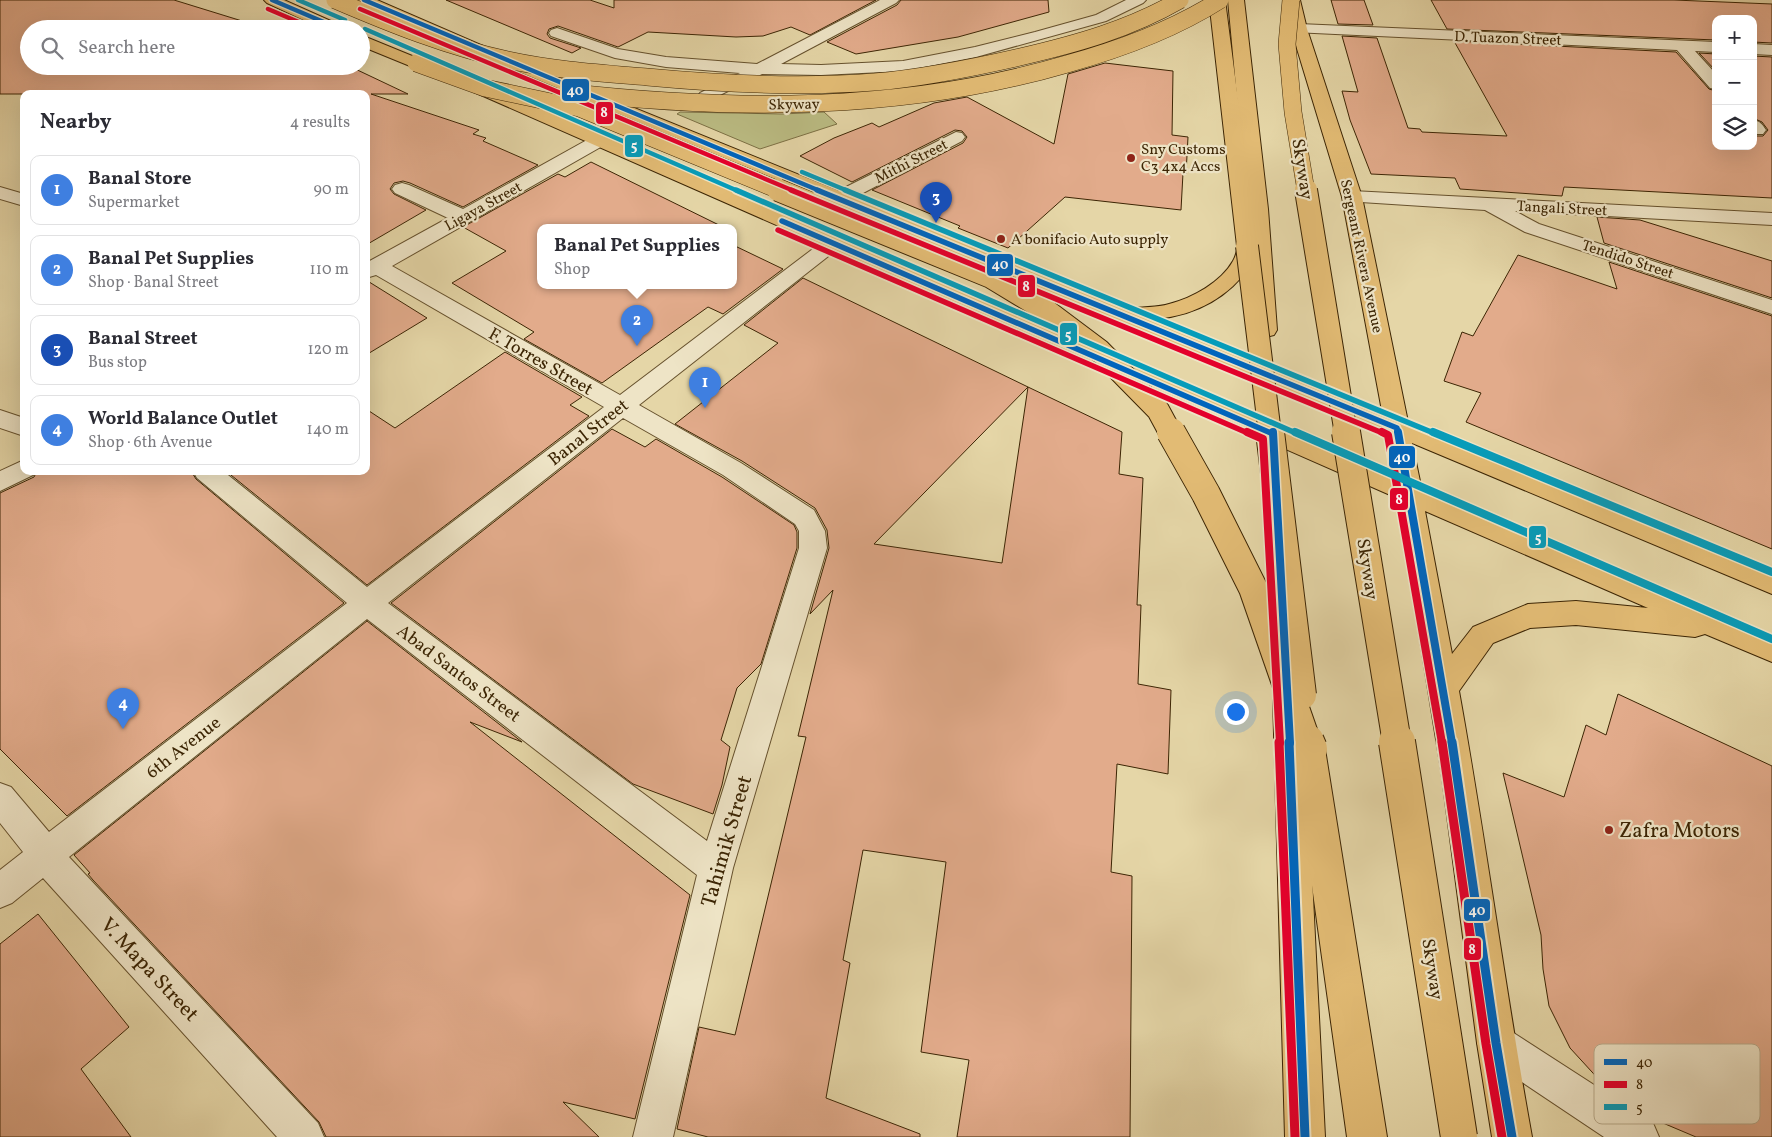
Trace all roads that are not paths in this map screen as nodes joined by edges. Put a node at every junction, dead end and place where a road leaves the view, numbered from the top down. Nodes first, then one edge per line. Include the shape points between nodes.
1 (272, 0) edge
2 (334, 0) edge
3 (364, 0) edge
4 (890, 0) edge
5 (1138, 0) edge
6 (1180, 0) edge
7 (1207, 0) edge
8 (1219, 0) edge
9 (1236, 0) edge
10 (1292, 0) edge
11 (316, 20) edge
12 (320, 20) edge
13 (1299, 29) junction
14 (557, 33) dead end
15 (370, 43) edge
16 (370, 43) edge
17 (1682, 46) junction
18 (1712, 47) edge
19 (1757, 49) edge
20 (1772, 50) edge
21 (416, 63) junction
22 (758, 69) junction
23 (1712, 80) edge
24 (706, 97) junction
25 (600, 101) junction
26 (956, 137) dead end
27 (600, 140) junction
28 (402, 189) dead end
29 (0, 193) edge
30 (1352, 197) junction
31 (839, 198) junction
32 (20, 199) edge
33 (1487, 204) junction
34 (1258, 209) junction
35 (463, 217) junction
36 (1772, 219) edge
37 (833, 243) junction
38 (371, 269) edge
39 (1772, 307) edge
40 (1129, 316) junction
41 (1270, 374) junction
42 (621, 406) junction
43 (0, 418) edge
44 (20, 426) edge
45 (1397, 428) junction
46 (1273, 432) junction
47 (20, 471) edge
48 (211, 475) edge
49 (0, 482) edge
50 (1409, 491) junction
51 (813, 548) joint
52 (1772, 583) edge
53 (367, 603) junction
54 (1720, 627) junction
55 (1772, 650) edge
56 (1443, 689) junction
57 (1309, 749) junction
58 (0, 798) edge
59 (46, 855) junction
60 (716, 868) junction
61 (0, 891) edge
62 (1496, 1043) junction
63 (1594, 1107) edge
64 (1619, 1124) edge
65 (304, 1137) edge
66 (653, 1137) edge
67 (1305, 1137) edge
68 (1366, 1137) edge
69 (1459, 1137) edge
70 (1512, 1137) edge
71 (1639, 1137) edge

1 - 11 main road
1 - 12 main road
2 - 6 main road, Skyway, bridge via 448,46 509,60 586,72 665,79 825,84 907,78 987,65 1120,29
3 - 25 main road
4 - 22 street
5 - 22 street via 1101,18 958,56 903,66
7 - 24 main road via 1196,10 1112,46 954,85 854,96
8 - 21 main road, Skyway, bridge via 1195,17 1139,42 1073,64 997,83 893,98 761,104 622,99 513,84
8 - 57 main road, Skyway, bridge
9 - 34 main road
10 - 13 main road, Sergeant Rivera Avenue
10 - 69 main road, Skyway, bridge via 1287,44 1293,112
13 - 17 street, D. Tuazon Street
13 - 30 main road, Sergeant Rivera Avenue
14 - 22 street via 615,53 666,62
15 - 21 main road, Skyway
16 - 27 main road
17 - 18 street, D. Tuazon Street
17 - 23 street
19 - 20 street
21 - 57 main road, bridge via 485,88 579,108 991,277 1047,311 1099,350 1158,410 1206,494 1253,588
22 - 24 street
24 - 25 main road via 657,96
25 - 31 main road
26 - 31 street, Mithi Street
27 - 35 street, Ligaya Street
27 - 37 main road
28 - 35 street
29 - 32 street
30 - 33 street, Tangali Street
30 - 45 main road, Sergeant Rivera Avenue
31 - 40 main road
33 - 36 street, Tangali Street
33 - 39 street, Tendido Street via 1532,228
34 - 40 main road via 1244,260 1232,277 1205,298 1172,311
34 - 41 main road
35 - 38 street, Ligaya Street
37 - 42 street, Banal Street
37 - 46 main road
38 - 42 street, F. Torres Street
40 - 41 main road
41 - 45 main road
41 - 46 main road
42 - 51 street, F. Torres Street via 732,469 805,517 812,531
42 - 53 street, Banal Street
43 - 44 street
45 - 50 main road, Sergeant Rivera Avenue
45 - 52 main road
46 - 50 main road
46 - 67 main road via 1286,653
47 - 49 street
48 - 53 street, Abad Santos Street
50 - 54 main road
50 - 56 main road, Sergeant Rivera Avenue
51 - 60 street, Tahimik Street
53 - 59 street, 6th Avenue
53 - 60 street, Abad Santos Street
54 - 55 main road
54 - 56 main road via 1576,613 1528,616 1482,635
56 - 62 main road, Sergeant Rivera Avenue
57 - 68 main road
58 - 59 street, V. Mapa Street
59 - 61 street, 6th Avenue
59 - 65 street, V. Mapa Street
60 - 66 street, Tahimik Street
62 - 63 street
62 - 70 main road, Sergeant Rivera Avenue
64 - 71 street

